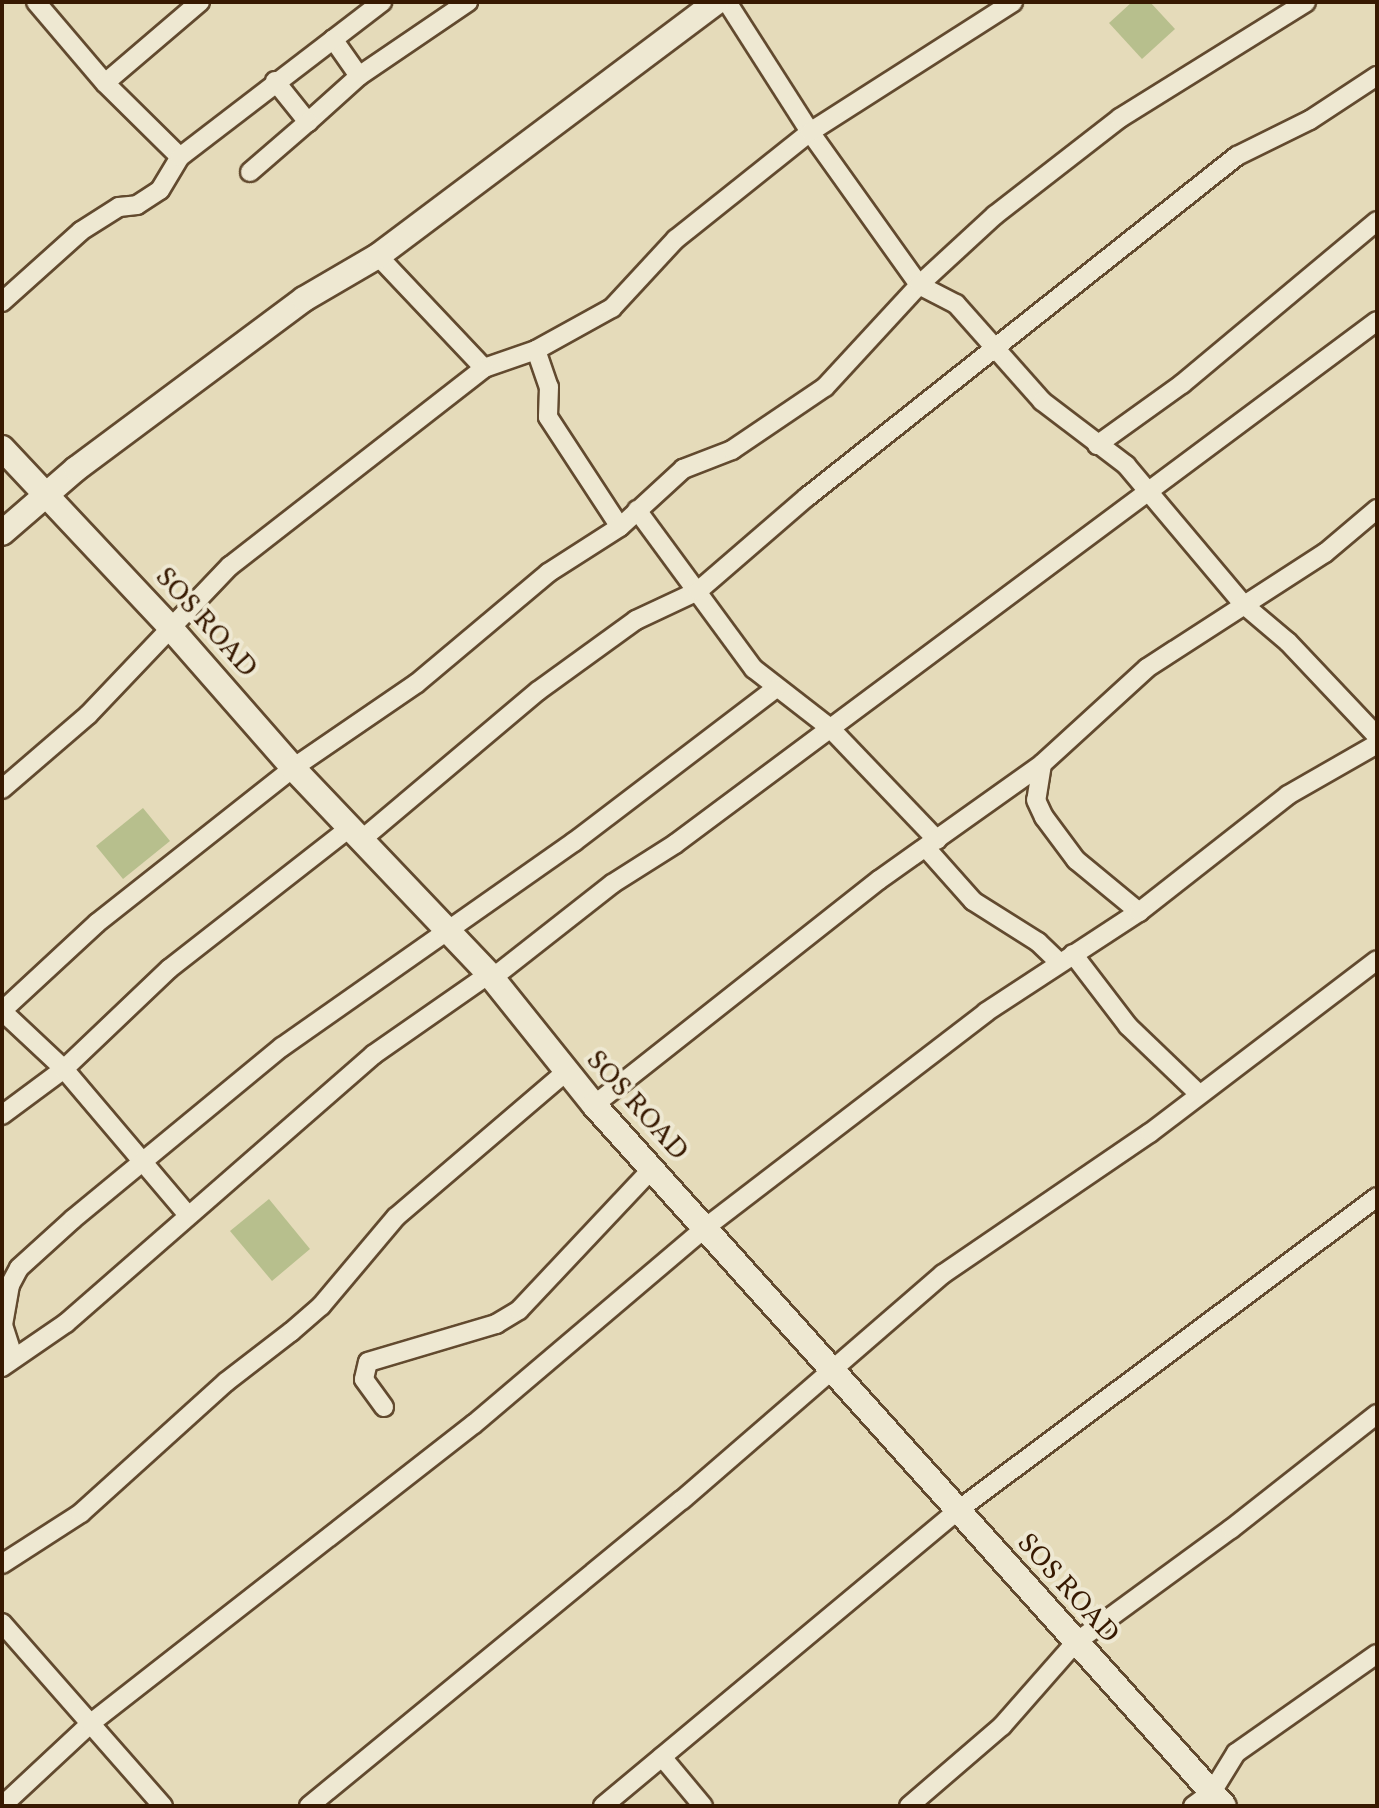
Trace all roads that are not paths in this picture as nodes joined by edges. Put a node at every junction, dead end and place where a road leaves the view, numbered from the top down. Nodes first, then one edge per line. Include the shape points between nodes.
1 (36, 2) edge
2 (200, 2) edge
3 (382, 2) edge
4 (468, 2) edge
5 (716, 2) edge
6 (727, 2) edge
7 (1013, 2) edge
8 (1306, 2) edge
9 (333, 39) junction
10 (359, 76) junction
11 (1377, 76) edge
12 (275, 81) junction
13 (105, 83) junction
14 (308, 122) junction
15 (810, 132) junction
16 (180, 157) junction
17 (250, 172) dead end
18 (1377, 221) edge
19 (378, 256) junction
20 (919, 285) junction
21 (2, 302) edge
22 (1377, 321) edge
23 (999, 346) junction
24 (536, 350) junction
25 (484, 368) junction
26 (1097, 445) junction
27 (2, 448) edge
28 (1148, 492) junction
29 (46, 494) junction
30 (1377, 509) edge
31 (637, 510) junction
32 (620, 527) junction
33 (2, 533) edge
34 (698, 591) junction
35 (1243, 604) junction
36 (168, 625) junction
37 (776, 688) junction
38 (830, 728) junction
39 (1377, 736) edge
40 (1377, 744) edge
41 (1042, 764) junction
42 (293, 768) junction
43 (2, 789) edge
44 (356, 834) junction
45 (931, 844) junction
46 (1139, 912) junction
47 (449, 933) junction
48 (1066, 959) junction
49 (1377, 960) edge
50 (490, 977) junction
51 (64, 1069) junction
52 (566, 1072) junction
53 (1199, 1094) junction
54 (594, 1105) junction
55 (2, 1115) edge
56 (143, 1160) junction
57 (652, 1169) junction
58 (1377, 1197) edge
59 (187, 1214) junction
60 (705, 1228) junction
61 (19, 1268) junction
62 (2, 1284) edge
63 (8, 1362) edge
64 (831, 1371) junction
65 (384, 1407) dead end
66 (1377, 1414) edge
67 (957, 1511) junction
68 (2, 1564) edge
69 (2, 1623) edge
70 (1075, 1643) junction
71 (1377, 1654) edge
72 (91, 1723) junction
73 (662, 1757) junction
74 (1209, 1801) edge
75 (2, 1806) edge
76 (163, 1806) edge
77 (309, 1806) edge
78 (603, 1806) edge
79 (703, 1806) edge
80 (909, 1806) edge

1 - 13 street
2 - 13 street
3 - 9 street
4 - 10 street
5 - 19 street
6 - 15 street
7 - 15 street via 960,31
8 - 20 street via 1120,118 995,215
9 - 10 street
9 - 12 street
10 - 14 street
11 - 23 street via 1310,120 1237,156
12 - 14 street
12 - 16 street via 214,135
13 - 16 street
14 - 17 street
15 - 20 street
15 - 24 street via 676,239 612,308
16 - 21 street via 160,190 81,231
18 - 26 street via 1182,384
19 - 25 street
19 - 29 street via 304,299
20 - 23 street via 956,304
20 - 31 street via 825,387 732,450 683,469
22 - 28 street
23 - 26 street via 1042,401
23 - 34 street via 723,565
24 - 25 street
24 - 32 street via 549,387 548,417
25 - 36 street via 296,512
26 - 28 street via 1126,465
27 - 29 street, SOS ROAD
28 - 35 street
28 - 38 street
29 - 33 street
29 - 36 street, SOS ROAD
30 - 35 street via 1325,553
31 - 32 street
31 - 34 street
32 - 42 street via 548,573 410,688
34 - 37 street via 737,650
34 - 44 street via 636,620
35 - 39 street via 1288,642
35 - 41 street via 1138,675
36 - 42 street, SOS ROAD
36 - 43 street via 88,715
37 - 38 street
37 - 47 street
38 - 45 street
38 - 50 street
40 - 46 street via 1288,795
41 - 45 street
41 - 46 street via 1036,800 1044,817 1076,860
42 - 44 street, SOS ROAD
42 - 51 street via 97,923 2,1011
44 - 47 street, SOS ROAD
44 - 51 street via 169,969
45 - 48 street via 973,901
45 - 54 street
46 - 48 street
47 - 50 street, SOS ROAD
47 - 56 street via 282,1047
48 - 53 street
48 - 60 street via 986,1012
49 - 53 street
50 - 52 street, SOS ROAD
50 - 59 street via 373,1055
51 - 55 street
51 - 56 street
52 - 54 street, SOS ROAD
52 - 68 street via 396,1217 321,1306 226,1382 81,1513
53 - 64 street via 943,1274
54 - 57 street, SOS ROAD
56 - 59 street
56 - 61 street
57 - 60 street, SOS ROAD
57 - 65 street via 519,1310 496,1324 368,1362 364,1379
58 - 67 street
59 - 63 street via 66,1323
60 - 64 street, SOS ROAD
60 - 72 street via 474,1424
61 - 62 street
61 - 63 street via 3,1301
64 - 67 street, SOS ROAD
64 - 77 street
66 - 70 street
67 - 70 street, SOS ROAD
67 - 73 street
69 - 72 street
70 - 74 street, SOS ROAD
70 - 80 street via 1002,1726
71 - 74 street via 1236,1753
72 - 75 street
72 - 76 street
73 - 78 street
73 - 79 street

